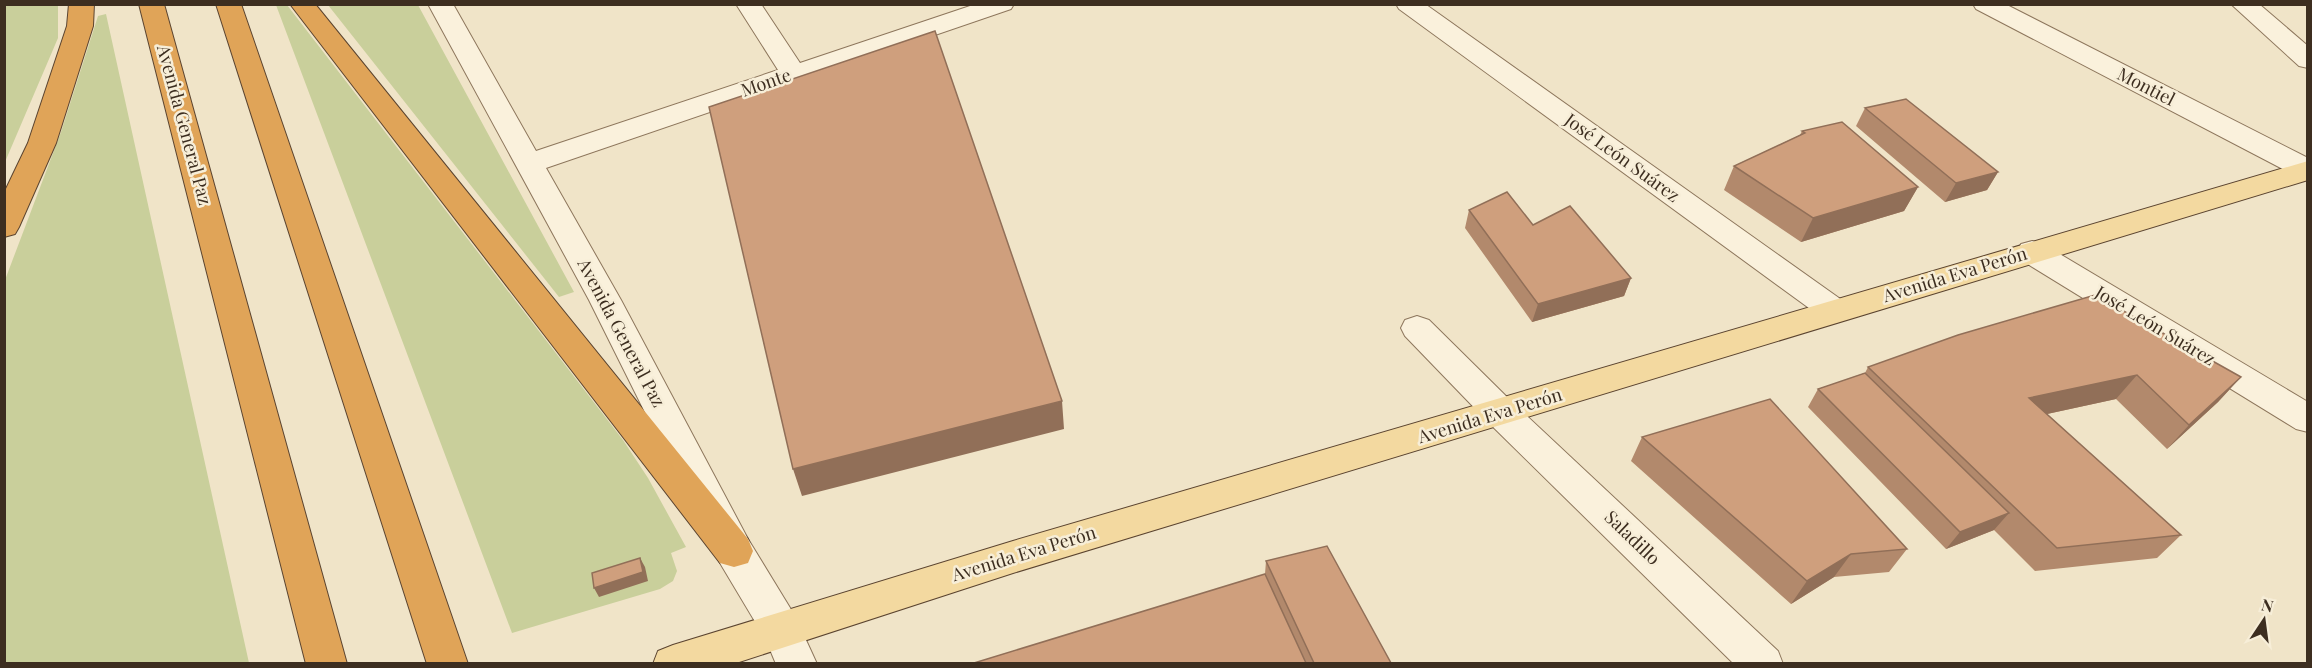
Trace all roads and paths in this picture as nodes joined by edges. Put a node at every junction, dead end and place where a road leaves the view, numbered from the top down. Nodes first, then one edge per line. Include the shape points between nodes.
1 (82, 4) edge
2 (151, 4) edge
3 (228, 4) edge
4 (302, 4) edge
5 (440, 4) edge
6 (748, 4) edge
7 (1002, 4) edge
8 (1408, 4) edge
9 (1985, 4) edge
10 (2243, 4) edge
11 (2307, 60) edge
12 (794, 74) junction
13 (530, 163) junction
14 (2307, 170) edge
15 (4, 227) edge
16 (2032, 252) junction
17 (1835, 311) junction
18 (1417, 328) dead end
19 (1501, 413) junction
20 (2307, 419) edge
21 (734, 551) junction
22 (789, 646) edge
23 (443, 649) edge
24 (326, 658) edge
25 (673, 663) edge
26 (1762, 663) edge

1 - 15 highway via 80,26 42,143
2 - 24 highway, Avenida General Paz
3 - 23 highway
4 - 21 highway
5 - 13 street, Avenida General Paz
6 - 12 street
7 - 12 street, Monte
8 - 17 street, José León Suárez
9 - 14 street, Montiel
10 - 11 street
12 - 13 street, Monte
13 - 21 street, Avenida General Paz
14 - 16 main road, Avenida Eva Perón
16 - 17 main road, Avenida Eva Perón
16 - 20 street, José León Suárez
17 - 19 main road, Avenida Eva Perón
18 - 19 street, Saladillo
19 - 22 main road, Avenida Eva Perón via 1024,554
19 - 26 street, Saladillo
21 - 22 street, Avenida General Paz
22 - 25 main road, Avenida Eva Perón

